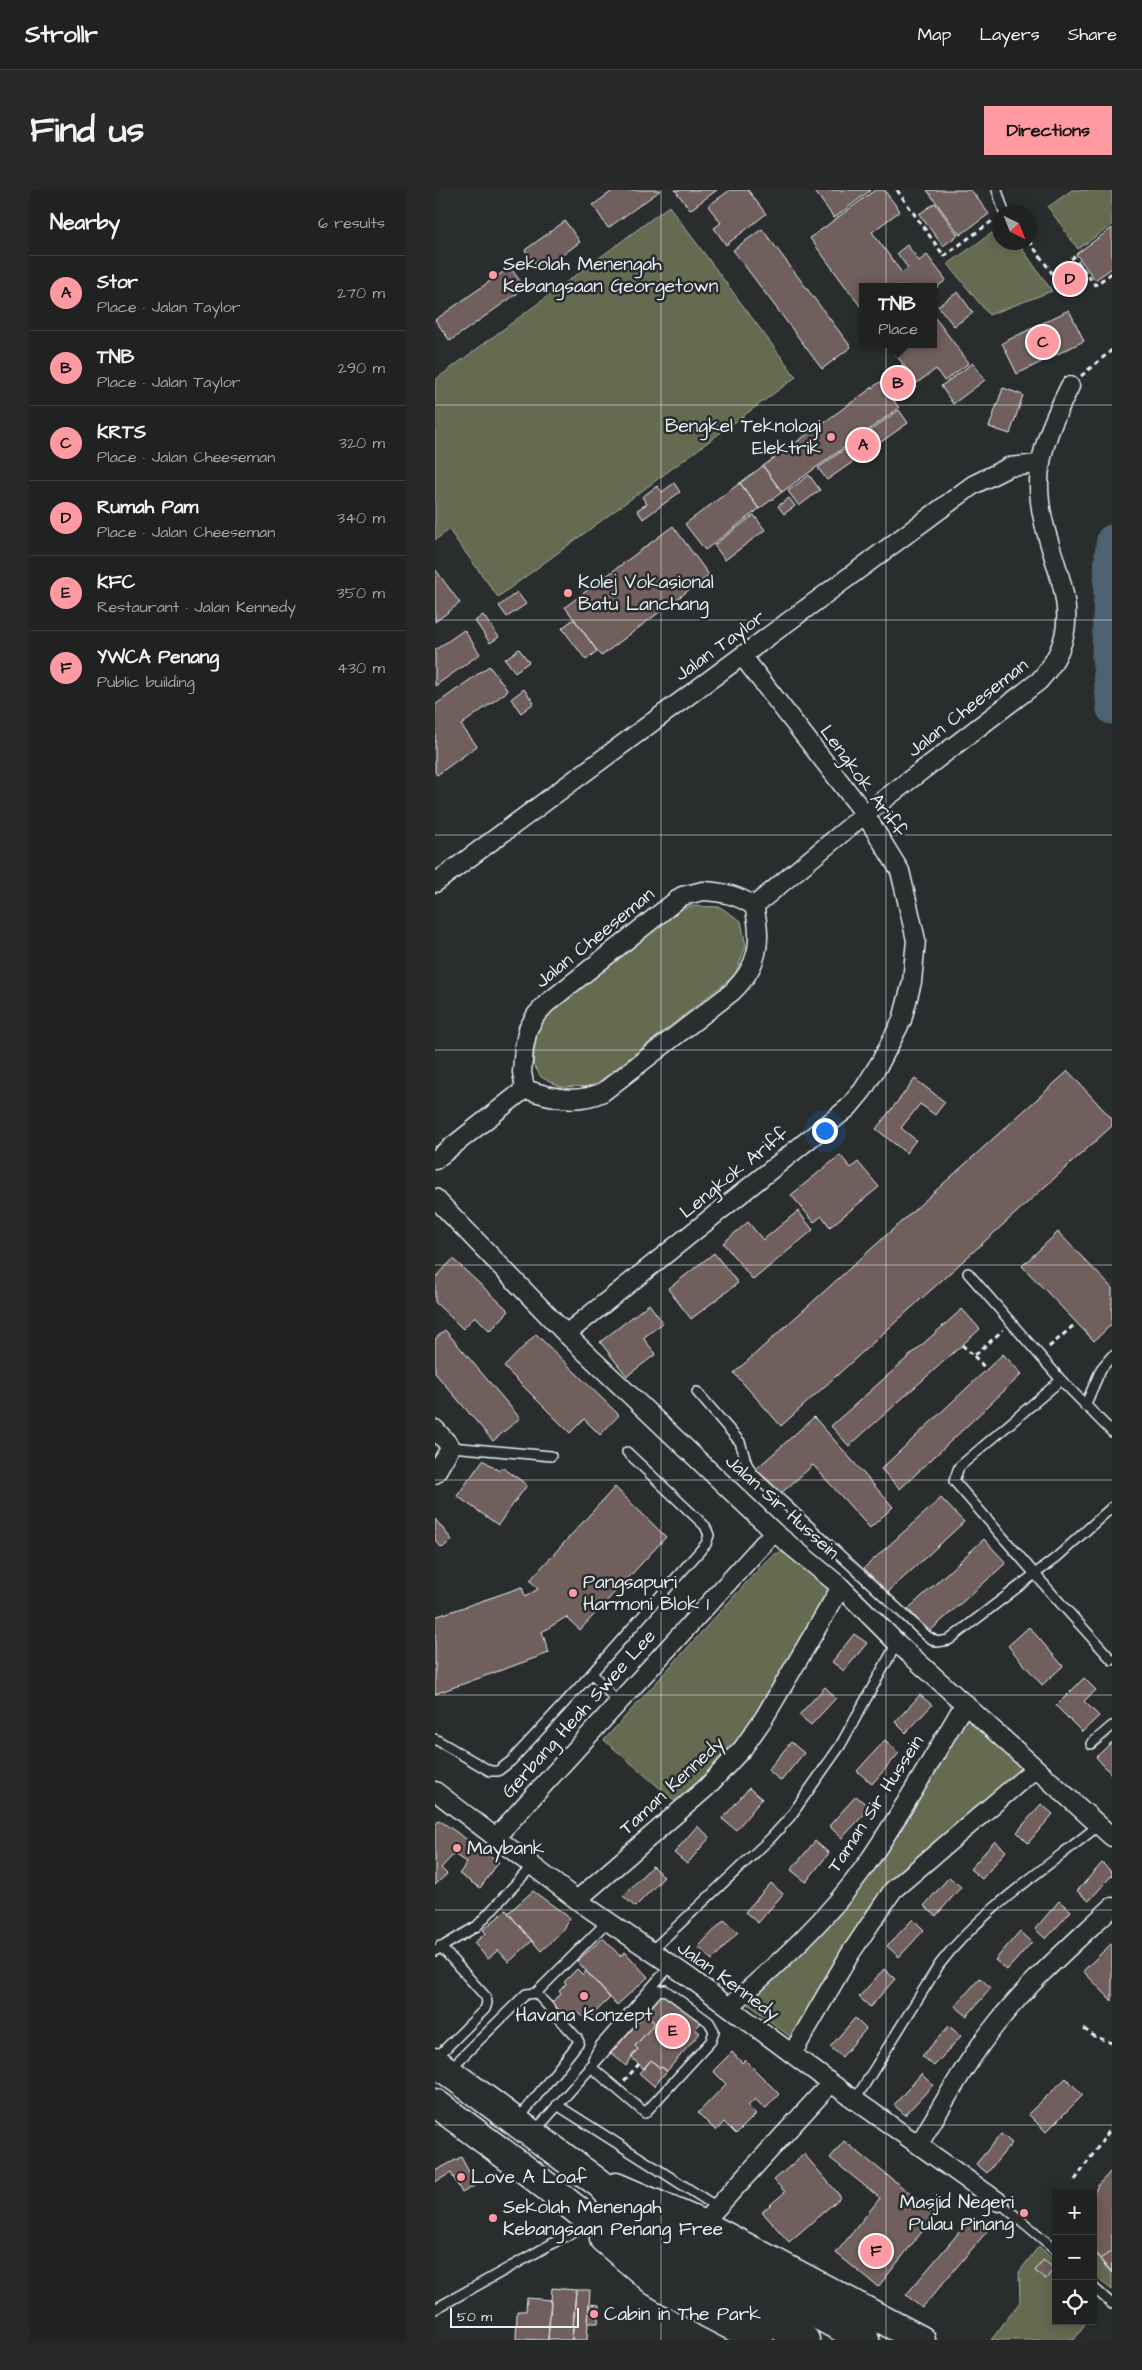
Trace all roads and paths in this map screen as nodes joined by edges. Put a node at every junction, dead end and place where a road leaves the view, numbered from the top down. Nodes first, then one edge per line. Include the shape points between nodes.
1 (897, 190) edge
2 (997, 190) edge
3 (1002, 205) edge
4 (992, 221) edge
5 (1035, 250) edge
6 (1112, 273) edge
7 (1112, 350) edge
8 (1070, 386) joint
9 (1039, 464) junction
10 (743, 657) junction
11 (865, 814) junction
12 (435, 883) edge
13 (754, 906) junction
14 (525, 1089) junction
15 (435, 1160) edge
16 (435, 1198) edge
17 (967, 1273) dead end
18 (1073, 1326) dead end
19 (566, 1334) junction
20 (1045, 1350) dead end
21 (974, 1356) dead end
22 (1112, 1356) edge
23 (986, 1369) dead end
24 (1061, 1380) junction
25 (697, 1392) dead end
26 (1085, 1406) junction
27 (435, 1429) edge
28 (1112, 1432) edge
29 (451, 1447) junction
30 (627, 1452) dead end
31 (551, 1456) dead end
32 (435, 1474) edge
33 (1112, 1507) edge
34 (774, 1532) junction
35 (1035, 1572) junction
36 (841, 1587) junction
37 (897, 1642) junction
38 (1112, 1660) edge
39 (592, 1673) junction
40 (618, 1703) junction
41 (965, 1703) junction
42 (1112, 1726) edge
43 (435, 1739) edge
44 (1091, 1744) dead end
45 (1036, 1768) junction
46 (435, 1791) edge
47 (1099, 1825) junction
48 (496, 1837) junction
49 (1112, 1837) edge
50 (532, 1866) junction
51 (577, 1900) junction
52 (1112, 1907) edge
53 (608, 1921) junction
54 (438, 1948) edge
55 (651, 1951) junction
56 (671, 1965) junction
57 (536, 1993) junction
58 (729, 2007) junction
59 (1084, 2029) dead end
60 (1112, 2043) edge
61 (792, 2054) junction
62 (439, 2064) edge
63 (639, 2064) dead end
64 (590, 2066) junction
65 (831, 2083) junction
66 (617, 2089) junction
67 (855, 2100) junction
68 (435, 2103) edge
69 (557, 2105) junction
70 (524, 2128) junction
71 (1112, 2128) edge
72 (919, 2144) junction
73 (1075, 2180) dead end
74 (600, 2184) junction
75 (999, 2202) joint
76 (709, 2215) junction
77 (592, 2222) junction
78 (1052, 2247) edge
79 (1097, 2291) edge
80 (1111, 2303) edge
81 (435, 2309) edge
82 (759, 2340) edge
83 (805, 2340) edge
84 (865, 2340) edge
85 (921, 2340) edge

1 - 4 path via 944,256
2 - 3 lane
5 - 6 path via 1052,273 1074,257 1095,286
7 - 8 path
8 - 9 street, Jalan Cheeseman
9 - 10 street, Jalan Taylor via 1009,467 973,485
9 - 11 street, Jalan Cheeseman via 1041,509 1067,612 1067,630 1061,650 1039,681
10 - 11 street, Lengkok Ariff
10 - 12 street, Jalan Taylor
11 - 13 street, Jalan Cheeseman
11 - 19 street, Lengkok Ariff via 900,871 916,940 912,982 902,1020 881,1060 863,1090 832,1123
13 - 14 street via 757,950 753,967 732,992 603,1092 592,1097 563,1100
13 - 14 street, Jalan Cheeseman via 729,893 703,891 682,896 546,1004 528,1029 522,1060
14 - 15 street
16 - 19 street, Jalan Sir Hussein
17 - 24 lane
18 - 20 path
19 - 34 street, Jalan Sir Hussein
21 - 23 path
22 - 26 lane via 1101,1368
24 - 26 lane
24 - 35 lane via 959,1467 954,1476 959,1489
25 - 35 lane via 740,1442 753,1474 937,1642 949,1640
26 - 28 lane
27 - 29 street
29 - 31 lane
29 - 32 street
30 - 39 lane via 705,1526 708,1540
33 - 35 lane via 1057,1557
34 - 36 street, Jalan Sir Hussein
34 - 40 street, Gerbang Heah Swee Lee
35 - 38 lane
36 - 37 street, Jalan Sir Hussein
36 - 51 street, Taman Kennedy via 764,1718 734,1759 689,1803
37 - 41 street, Jalan Sir Hussein
37 - 55 lane via 840,1746 790,1818
39 - 40 lane
39 - 43 lane via 498,1771 489,1771
40 - 48 street, Gerbang Heah Swee Lee
41 - 45 street, Jalan Sir Hussein
41 - 58 street, Taman Sir Hussein via 865,1866 827,1913 781,1961
42 - 44 lane
45 - 47 street, Jalan Sir Hussein
45 - 61 street via 893,1890 850,1954
46 - 48 street, Jalan Kennedy
47 - 49 street, Jalan Sir Hussein
47 - 67 lane via 983,1918 952,1948
48 - 50 street, Jalan Kennedy
50 - 51 street, Jalan Kennedy
50 - 54 lane via 477,1926
51 - 53 street, Jalan Kennedy
52 - 72 street via 1033,1982 998,2022 968,2063
53 - 55 street, Jalan Kennedy
53 - 57 lane
54 - 62 lane via 486,1997 487,2003
55 - 56 street, Jalan Kennedy
56 - 58 street, Jalan Kennedy
56 - 64 lane via 600,2046
57 - 62 lane via 526,1994
57 - 70 lane via 579,2042
58 - 61 street, Jalan Kennedy
59 - 60 path
61 - 65 street, Jalan Kennedy
62 - 70 highway
63 - 66 path
64 - 66 lane
64 - 66 lane via 657,1991 665,1990 709,2022 714,2031 711,2041 645,2113
64 - 69 lane
65 - 67 street, Jalan Kennedy
65 - 76 street
67 - 72 street, Jalan Kennedy
68 - 77 highway
69 - 70 lane
69 - 76 lane
70 - 74 highway
71 - 73 path
72 - 75 street, Jalan Kennedy
74 - 76 highway
74 - 84 highway via 616,2201 673,2238
75 - 78 lane
76 - 85 highway
77 - 81 lane
77 - 82 highway via 604,2239 655,2282
77 - 83 highway via 613,2227 681,2273
79 - 80 lane

